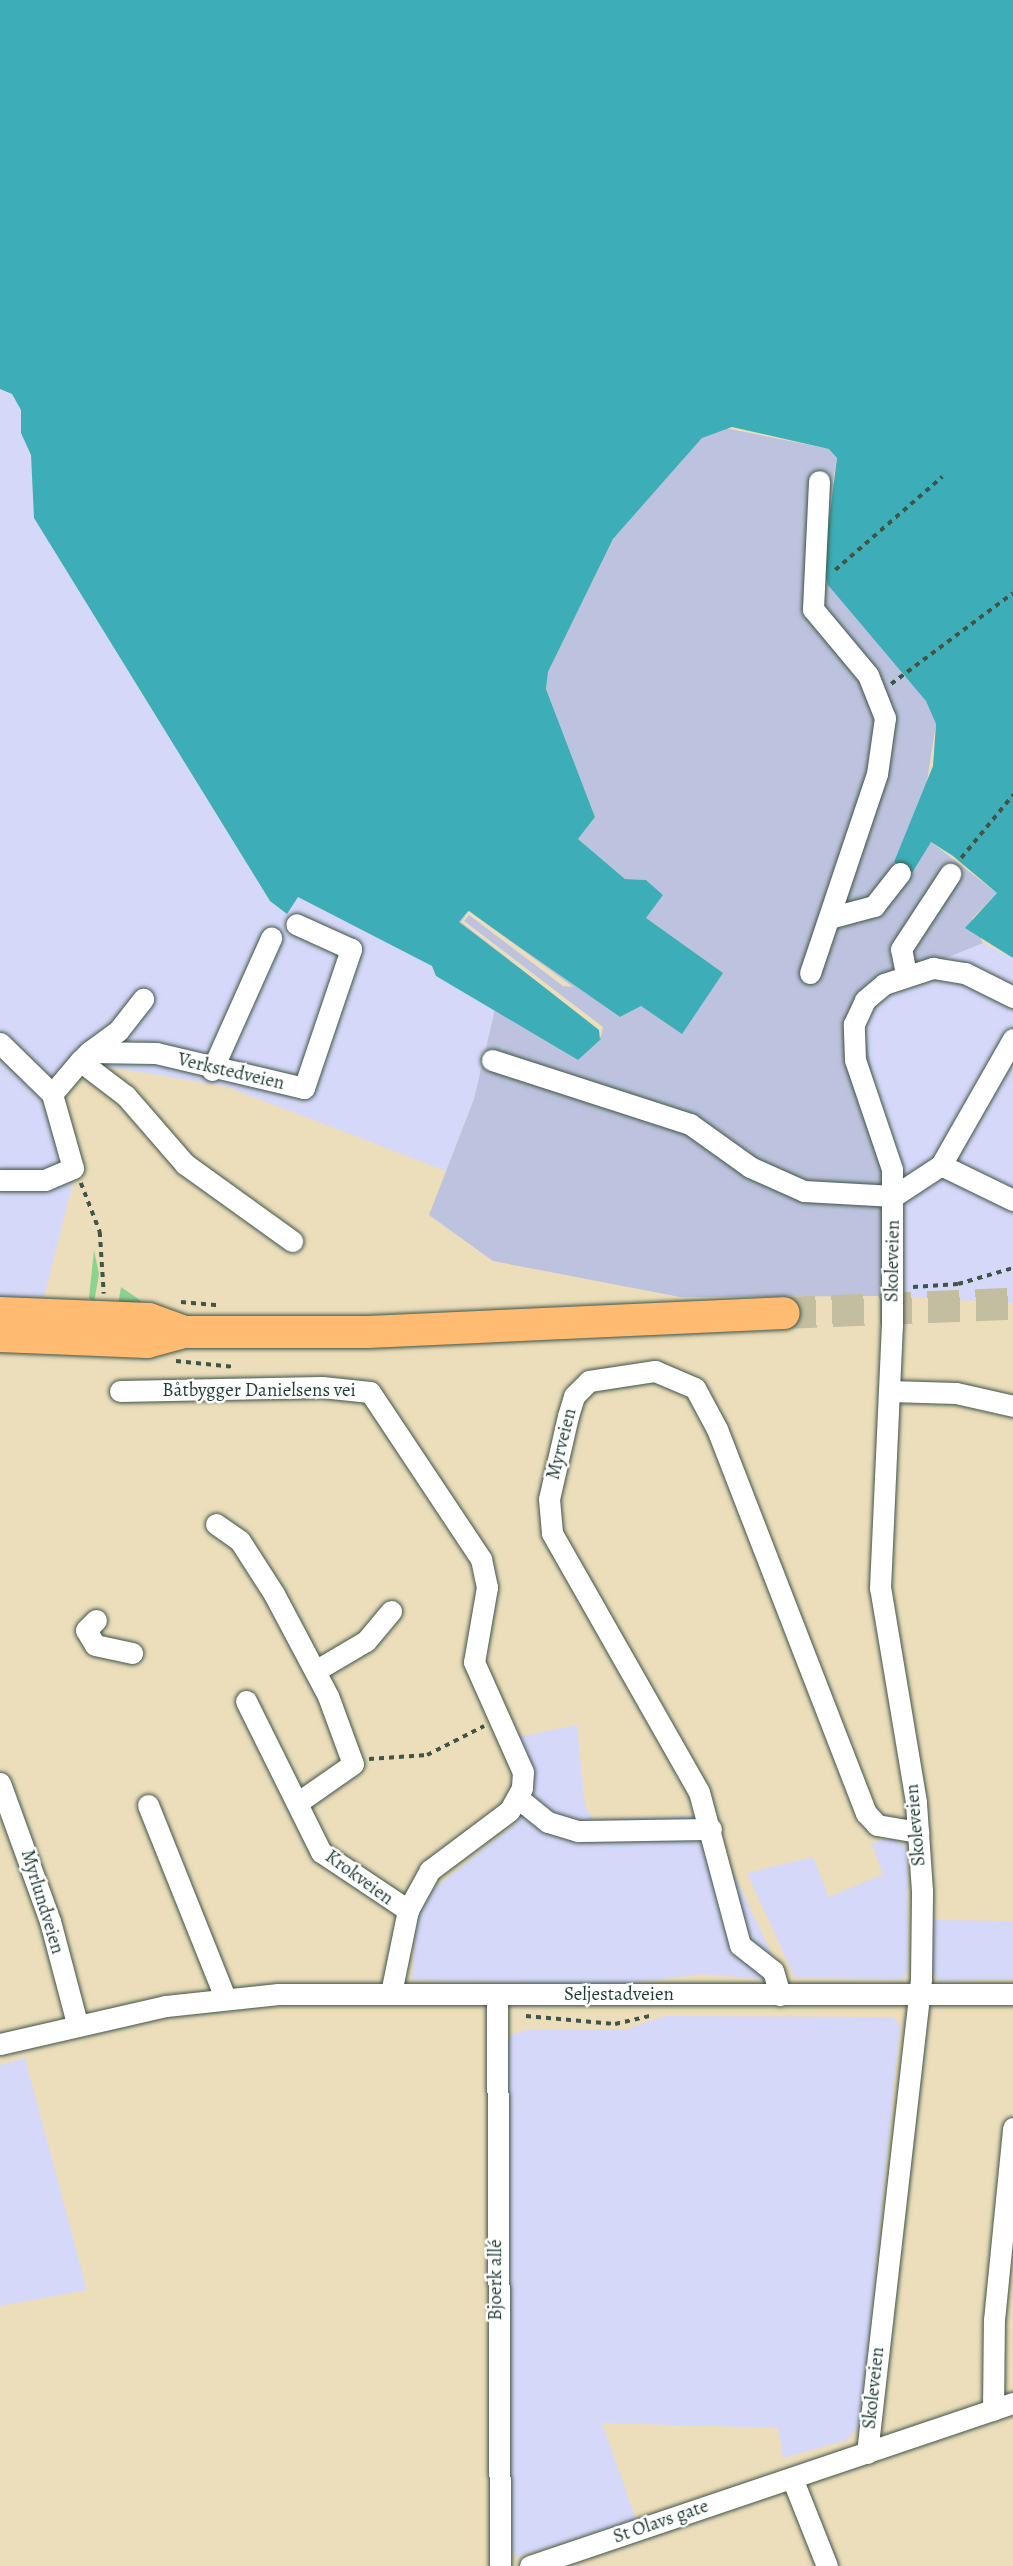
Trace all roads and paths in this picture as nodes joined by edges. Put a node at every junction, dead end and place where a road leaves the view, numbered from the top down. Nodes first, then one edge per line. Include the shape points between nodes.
1 (942, 477) dead end
2 (819, 481) dead end
3 (839, 568) dead end
4 (1013, 593) edge
5 (902, 676) dead end
6 (1013, 795) edge
7 (963, 856) dead end
8 (900, 873) dead end
9 (950, 874) dead end
10 (829, 918) junction
11 (296, 924) dead end
12 (271, 938) dead end
13 (810, 973) dead end
14 (905, 974) junction
15 (1013, 997) edge
16 (143, 999) dead end
17 (1013, 1039) edge
18 (0, 1043) edge
19 (85, 1056) junction
20 (492, 1060) dead end
21 (212, 1070) junction
22 (52, 1094) junction
23 (941, 1165) junction
24 (73, 1168) junction
25 (0, 1180) edge
26 (894, 1196) junction
27 (1013, 1200) edge
28 (292, 1241) dead end
29 (1013, 1268) edge
30 (893, 1288) junction
31 (94, 1295) dead end
32 (103, 1296) junction
33 (117, 1297) dead end
34 (170, 1301) dead end
35 (223, 1305) dead end
36 (0, 1313) edge
37 (784, 1313) tunnel mouth
38 (185, 1332) junction
39 (0, 1336) edge
40 (162, 1360) dead end
41 (249, 1368) dead end
42 (120, 1391) dead end
43 (889, 1391) junction
44 (1013, 1406) edge
45 (216, 1524) dead end
46 (391, 1611) dead end
47 (96, 1620) dead end
48 (132, 1653) dead end
49 (315, 1671) junction
50 (246, 1701) dead end
51 (498, 1718) junction
52 (353, 1764) junction
53 (0, 1783) edge
54 (518, 1798) junction
55 (297, 1803) junction
56 (148, 1805) dead end
57 (711, 1829) junction
58 (918, 1832) junction
59 (408, 1910) junction
60 (391, 1993) junction
61 (497, 1994) junction
62 (1013, 1994) edge
63 (780, 1995) junction
64 (917, 1995) junction
65 (225, 1998) junction
66 (77, 2023) junction
67 (0, 2044) edge
68 (1013, 2128) edge
69 (1003, 2407) edge
70 (867, 2453) junction
71 (792, 2477) junction
72 (500, 2566) edge
73 (530, 2566) edge
74 (827, 2566) edge

1 - 3 path
2 - 10 street via 813,609 868,675 884,718 877,774
4 - 5 path
6 - 7 path
8 - 10 street via 874,906
9 - 14 street via 901,949
10 - 13 street
11 - 21 street, Verkstedveien via 351,949 304,1088
12 - 21 street
14 - 15 street, Skoleveien via 933,968 965,973
14 - 26 street, Skoleveien via 865,1000 854,1024 855,1060 885,1134
16 - 19 street via 118,1031
17 - 23 street
18 - 22 street
19 - 21 street, Verkstedveien via 156,1053
19 - 22 street
19 - 28 street via 185,1164
20 - 26 street, Skoleveien via 690,1124 750,1167 804,1191
22 - 24 street
23 - 26 street
23 - 27 street
24 - 25 street via 45,1180
24 - 32 path via 100,1232
26 - 30 street, Skoleveien
29 - 30 path via 957,1284
30 - 43 street, Skoleveien
31 - 32 path
32 - 33 path
34 - 35 path
36 - 38 highway via 149,1319
37 - 38 highway via 368,1332
38 - 39 highway via 147,1342
40 - 41 path
42 - 51 street, Båtbygger Danielsens vei via 322,1387 376,1395 481,1559 487,1587 474,1662
43 - 44 street via 956,1393
43 - 58 street, Skoleveien via 880,1587
45 - 49 street via 240,1541
46 - 49 street via 366,1641
47 - 48 street via 86,1630 95,1645
49 - 52 street
50 - 55 street, Krokveien
51 - 52 path via 438,1752
51 - 54 street, Båtbygger Danielsens vei via 523,1772
52 - 55 street
53 - 66 street, Myrlundveien via 50,1921
54 - 57 street via 548,1822 578,1831
54 - 59 street via 430,1870
55 - 59 street, Krokveien via 321,1852
56 - 65 street
57 - 58 street, Myrveien via 699,1793 549,1522 574,1396 599,1376 655,1371 695,1388 717,1429 866,1813 877,1825
57 - 63 street, Myrveien via 740,1945 773,1971
58 - 64 street, Skoleveien
59 - 60 street, Krokveien
60 - 61 street, Seljestadveien
60 - 65 street, Seljestadveien
61 - 63 street, Seljestadveien
61 - 72 street, Bjoerk allé
62 - 64 street, Seljestadveien
63 - 64 street, Seljestadveien
64 - 70 street, Skoleveien
65 - 66 street, Seljestadveien
66 - 67 street, Seljestadveien
68 - 69 street via 994,2320
69 - 70 street, St Olavs gate
70 - 71 street, St Olavs gate
71 - 73 street, St Olavs gate
71 - 74 street

